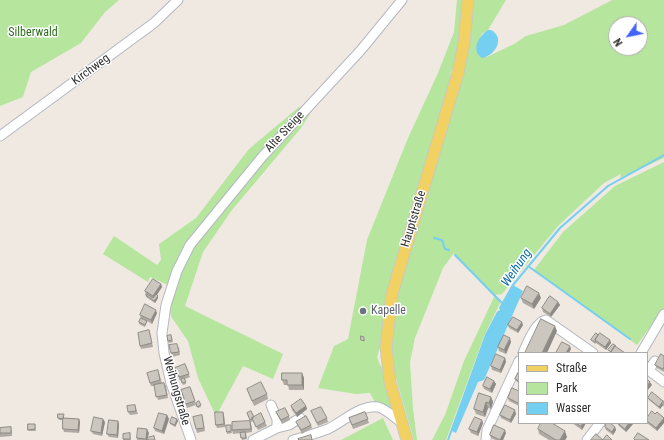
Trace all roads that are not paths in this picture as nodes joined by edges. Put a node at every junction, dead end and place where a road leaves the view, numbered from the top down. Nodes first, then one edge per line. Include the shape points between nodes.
1 (178, 0) edge
2 (402, 0) edge
3 (468, 0) edge
4 (0, 136) edge
5 (177, 271) joint
6 (664, 314) edge
7 (524, 352) edge
8 (592, 352) edge
9 (642, 352) edge
10 (655, 361) edge
11 (518, 364) edge
12 (648, 370) edge
13 (664, 382) edge
14 (271, 405) dead end
15 (300, 418) edge
16 (401, 422) junction
17 (599, 424) edge
18 (277, 428) junction
19 (191, 440) edge
20 (253, 440) edge
21 (292, 440) edge
22 (407, 440) edge
23 (486, 440) edge
24 (587, 440) edge

1 - 4 street, Kirchweg via 154,23
2 - 5 street, Alte Steige via 361,50 262,157 190,245
3 - 16 main road, Hauptstraße via 464,44 458,73 392,294 386,347 390,382
5 - 19 street, Weihungstraße via 164,313 162,333 171,383
6 - 9 street
7 - 8 street via 538,324 546,320
10 - 12 street
11 - 23 street via 487,430
12 - 13 street
14 - 18 street via 277,419
15 - 18 street via 289,425
16 - 21 street via 379,407 369,407 330,428
16 - 22 main road, Hauptstraße
17 - 24 street
18 - 20 street

